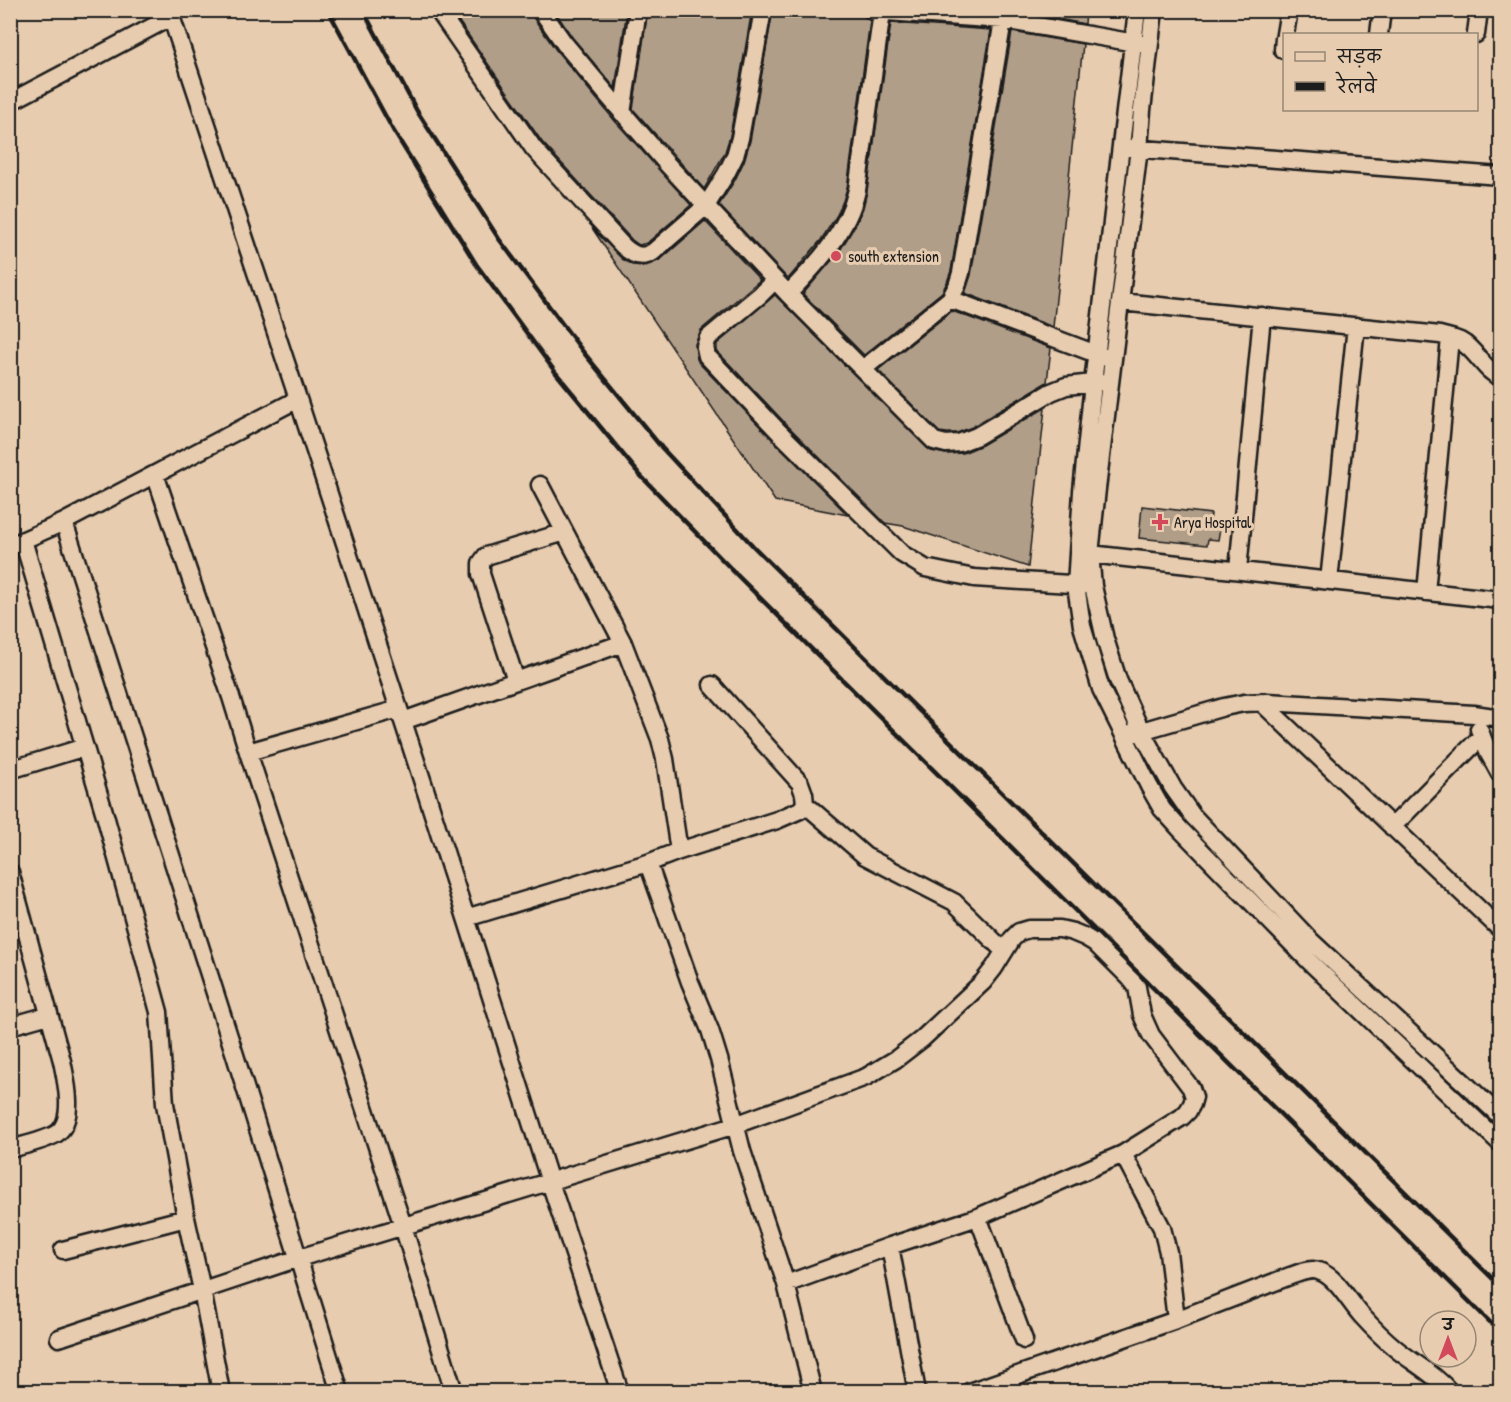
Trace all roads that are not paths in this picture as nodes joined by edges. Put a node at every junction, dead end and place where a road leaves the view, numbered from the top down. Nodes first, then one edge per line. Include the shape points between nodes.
1 (438, 10) edge
2 (541, 10) edge
3 (638, 10) edge
4 (763, 10) edge
5 (1137, 10) edge
6 (1154, 10) edge
7 (1289, 10) edge
8 (1382, 10) edge
9 (1479, 10) edge
10 (877, 11) edge
11 (170, 14) edge
12 (1002, 20) junction
13 (1285, 33) edge
14 (1379, 33) edge
15 (1476, 33) edge
16 (1141, 44) junction
17 (10, 102) edge
18 (622, 113) junction
19 (1120, 147) junction
20 (1139, 148) junction
21 (1500, 176) edge
22 (706, 206) junction
23 (775, 280) junction
24 (788, 294) junction
25 (950, 299) junction
26 (1121, 302) junction
27 (1262, 316) junction
28 (1356, 326) junction
29 (1450, 338) junction
30 (1096, 354) junction
31 (1114, 360) junction
32 (863, 369) junction
33 (1500, 377) edge
34 (1111, 380) junction
35 (1093, 383) junction
36 (298, 399) junction
37 (155, 474) junction
38 (540, 485) dead end
39 (64, 522) junction
40 (565, 532) junction
41 (17, 543) edge
42 (1090, 554) junction
43 (1239, 570) junction
44 (1329, 581) junction
45 (1076, 585) junction
46 (1093, 586) junction
47 (1426, 592) junction
48 (1500, 600) edge
49 (623, 643) junction
50 (516, 681) junction
51 (712, 685) dead end
52 (1261, 702) junction
53 (1474, 714) junction
54 (401, 715) junction
55 (1500, 718) edge
56 (1141, 731) junction
57 (1124, 736) junction
58 (1482, 736) junction
59 (85, 747) junction
60 (248, 752) junction
61 (10, 770) edge
62 (1500, 774) edge
63 (805, 804) junction
64 (1392, 826) junction
65 (679, 851) junction
66 (648, 862) junction
67 (10, 872) edge
68 (466, 918) junction
69 (1500, 929) edge
70 (1004, 951) junction
71 (49, 1015) junction
72 (10, 1026) edge
73 (1500, 1116) edge
74 (735, 1125) junction
75 (1500, 1143) edge
76 (10, 1149) edge
77 (1123, 1154) junction
78 (550, 1182) junction
79 (978, 1216) junction
80 (186, 1218) junction
81 (403, 1226) junction
82 (890, 1246) junction
83 (63, 1250) dead end
84 (299, 1258) junction
85 (786, 1284) junction
86 (202, 1290) junction
87 (1176, 1320) junction
88 (59, 1338) dead end
89 (1024, 1340) dead end
90 (221, 1392) edge
91 (340, 1392) edge
92 (454, 1392) edge
93 (620, 1392) edge
94 (813, 1392) edge
95 (917, 1392) edge
96 (969, 1392) edge
97 (1450, 1392) edge

1 - 22 street via 534,149 630,252 647,256
2 - 18 street
3 - 18 street
4 - 22 street via 735,156
5 - 16 street
6 - 16 street
7 - 13 street
8 - 14 street
9 - 15 street
10 - 12 street
10 - 24 street via 854,204 830,246
11 - 17 street
11 - 36 street
12 - 16 street
12 - 25 street via 960,273
16 - 19 street
16 - 20 street
18 - 22 street
19 - 20 street
19 - 30 street
20 - 21 street
20 - 26 street
22 - 23 street
23 - 24 street
23 - 45 street via 708,338 705,347 707,356 788,440 902,554 926,568 974,578
24 - 32 street
25 - 30 street
25 - 32 street
26 - 27 street
26 - 31 street
27 - 28 street
27 - 43 street
28 - 29 street
28 - 44 street
29 - 33 street via 1459,340
29 - 47 street
30 - 31 street
30 - 35 street
31 - 34 street
32 - 35 street via 934,441 946,444 977,436 1051,392
34 - 35 street
34 - 42 street
35 - 45 street
36 - 37 street
36 - 54 street
37 - 39 street
37 - 60 street
38 - 40 street
39 - 41 street
39 - 84 street
40 - 49 street
40 - 50 street via 486,556 481,563 481,574
41 - 59 street
42 - 43 street
42 - 46 street
43 - 44 street
44 - 47 street
45 - 46 street
45 - 57 street via 1091,659
46 - 56 street via 1115,670
47 - 48 street
49 - 50 street
49 - 65 street via 665,759
50 - 54 street
51 - 63 street via 800,783
52 - 53 street
52 - 56 street via 1224,707
52 - 64 street
53 - 55 street
53 - 58 street
54 - 60 street
54 - 68 street
56 - 57 street
56 - 73 street via 1192,815 1311,941
57 - 75 street via 1162,809 1180,830 1311,963
58 - 62 street
58 - 64 street
59 - 61 street
59 - 80 street via 159,1012 165,1104
60 - 81 street
63 - 65 street via 777,820
63 - 70 street via 865,856 954,902
64 - 69 street
65 - 66 street
66 - 68 street
66 - 74 street via 713,1040
67 - 71 street
68 - 78 street
70 - 74 street via 983,982 896,1059 866,1077
70 - 77 street via 1019,932 1029,929 1073,932 1095,944 1137,987 1148,1029 1194,1097 1182,1117
71 - 72 street
71 - 76 street via 66,1079 67,1114 56,1134
74 - 78 street
74 - 85 street
77 - 79 street
77 - 87 street via 1162,1228
78 - 81 street
78 - 93 street
79 - 82 street
79 - 89 street
80 - 83 street
80 - 86 street
81 - 84 street
81 - 92 street
82 - 85 street
82 - 95 street
84 - 86 street
84 - 91 street
85 - 94 street
86 - 88 street
86 - 90 street
87 - 96 street
87 - 97 street via 1304,1271 1320,1271 1395,1348

